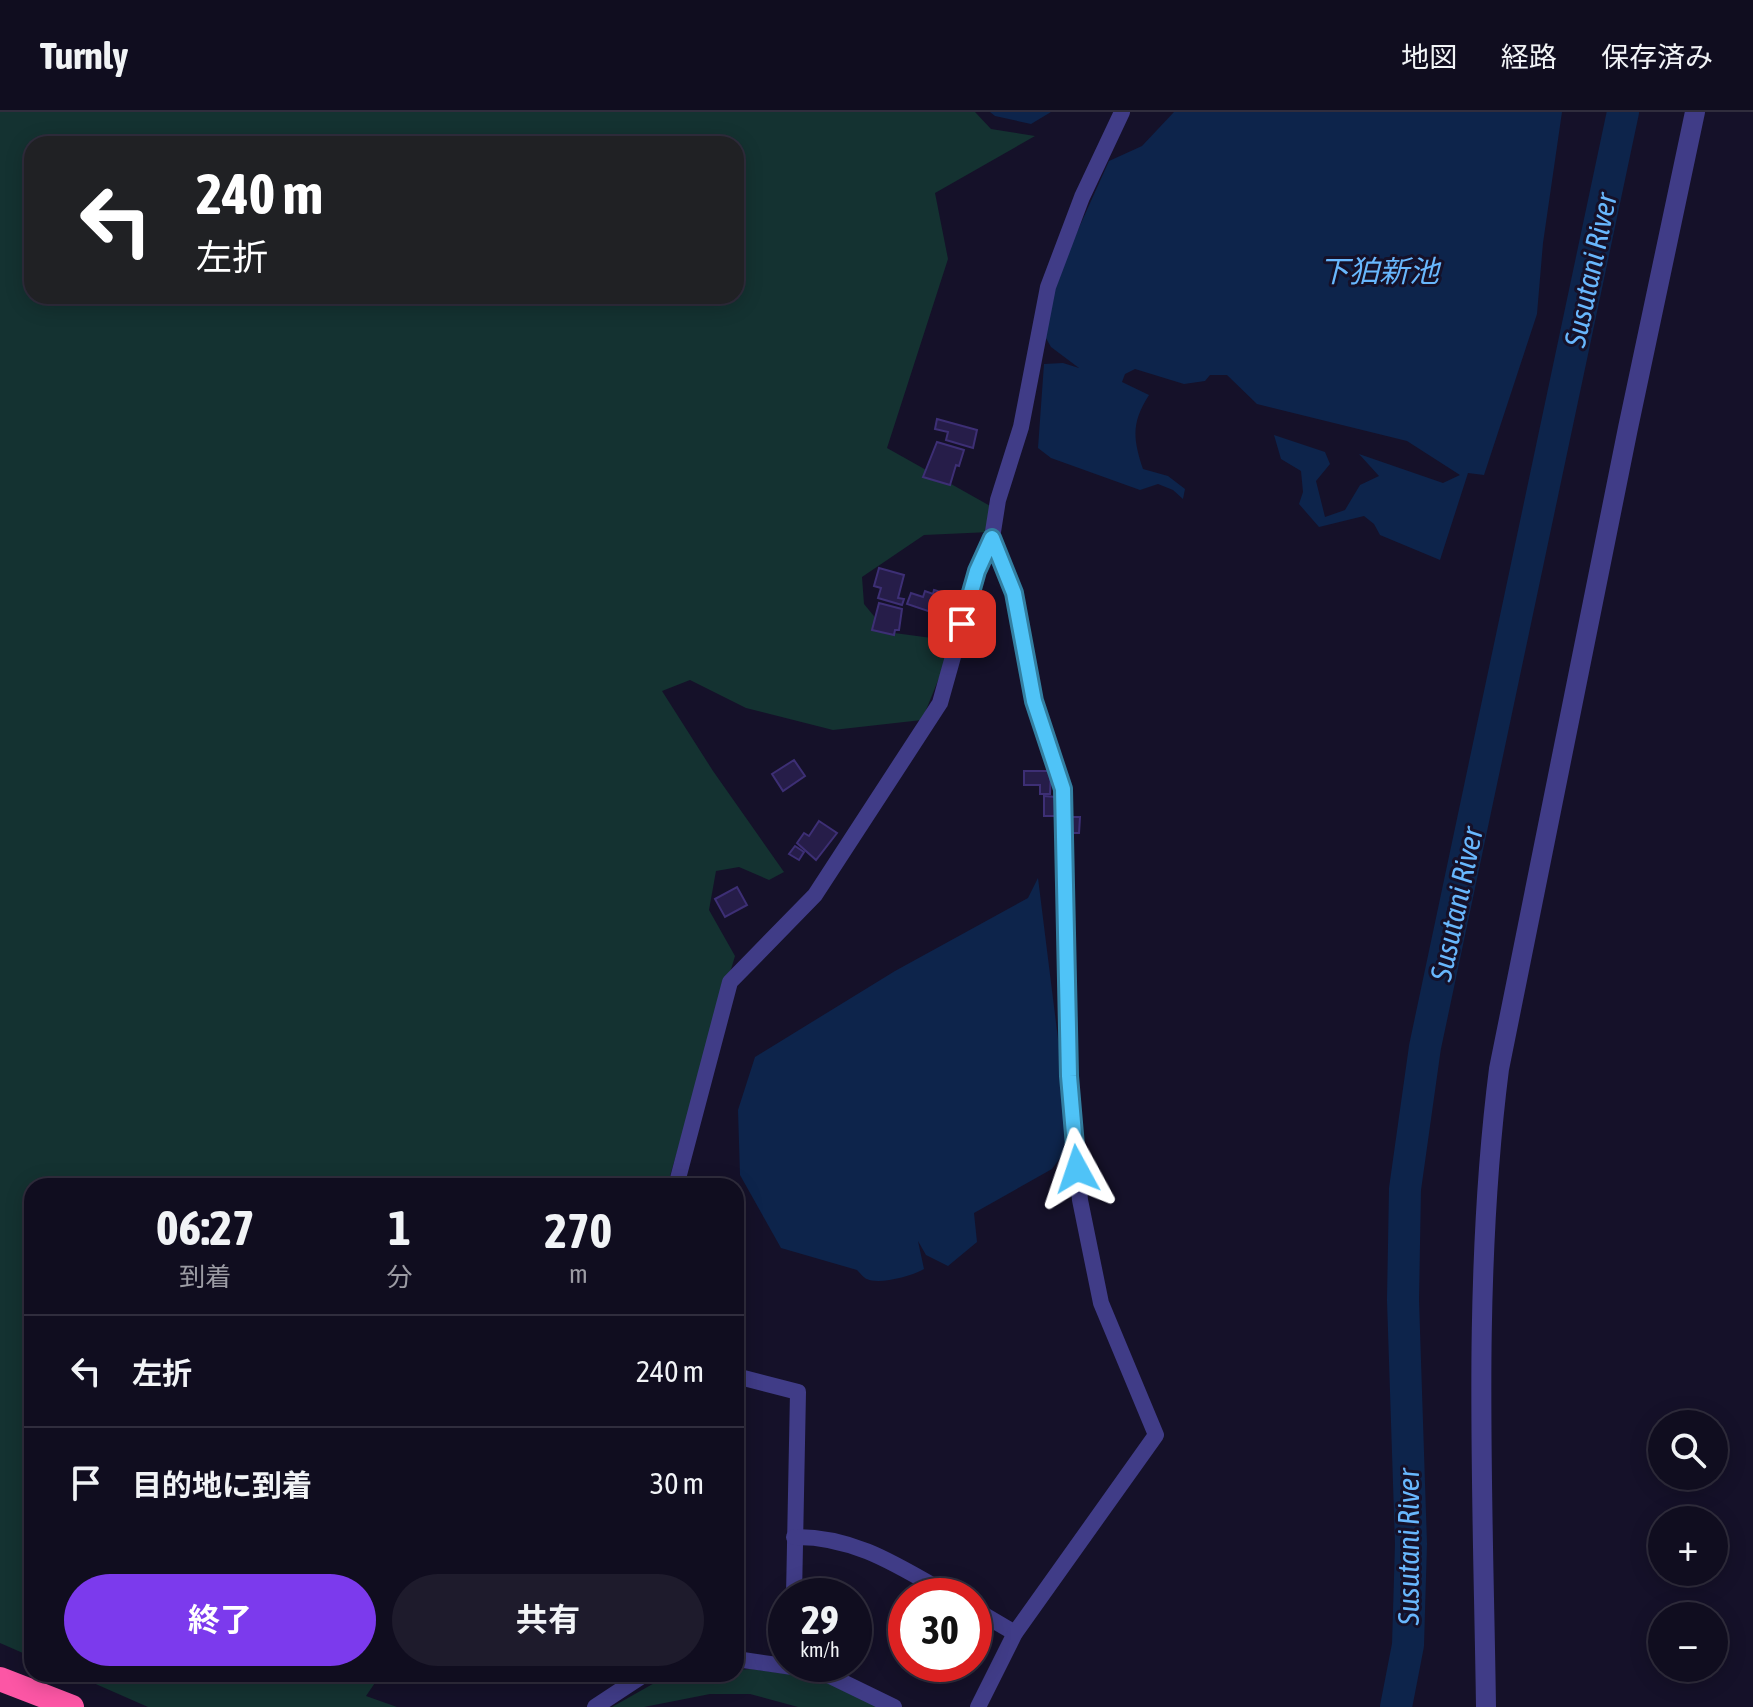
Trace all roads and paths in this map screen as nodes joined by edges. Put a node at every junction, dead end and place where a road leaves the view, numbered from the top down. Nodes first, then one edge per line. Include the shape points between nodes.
1 (1122, 112) edge
2 (1695, 112) edge
3 (992, 538) junction
4 (678, 1178) edge
5 (744, 1378) edge
6 (794, 1537) junction
7 (794, 1578) edge
8 (920, 1578) edge
9 (992, 1620) edge
10 (1015, 1633) junction
11 (744, 1660) edge
12 (768, 1662) edge
13 (0, 1681) edge
14 (633, 1682) edge
15 (843, 1682) edge
16 (48, 1707) edge
17 (72, 1707) edge
18 (595, 1707) edge
19 (894, 1707) edge
20 (978, 1707) edge
21 (1486, 1707) edge

1 - 3 street via 1048,287 1021,427
2 - 21 street via 1499,1069 1484,1245
3 - 4 street via 977,571 940,703 815,895 730,982
3 - 10 street via 1014,593 1034,701 1063,789 1069,1076 1080,1200 1101,1303 1156,1435
5 - 6 street via 798,1392
6 - 7 street
6 - 8 street via 819,1537 878,1554
9 - 10 street
10 - 20 street
11 - 12 street
13 - 16 highway
13 - 17 highway
14 - 18 street
15 - 19 street

